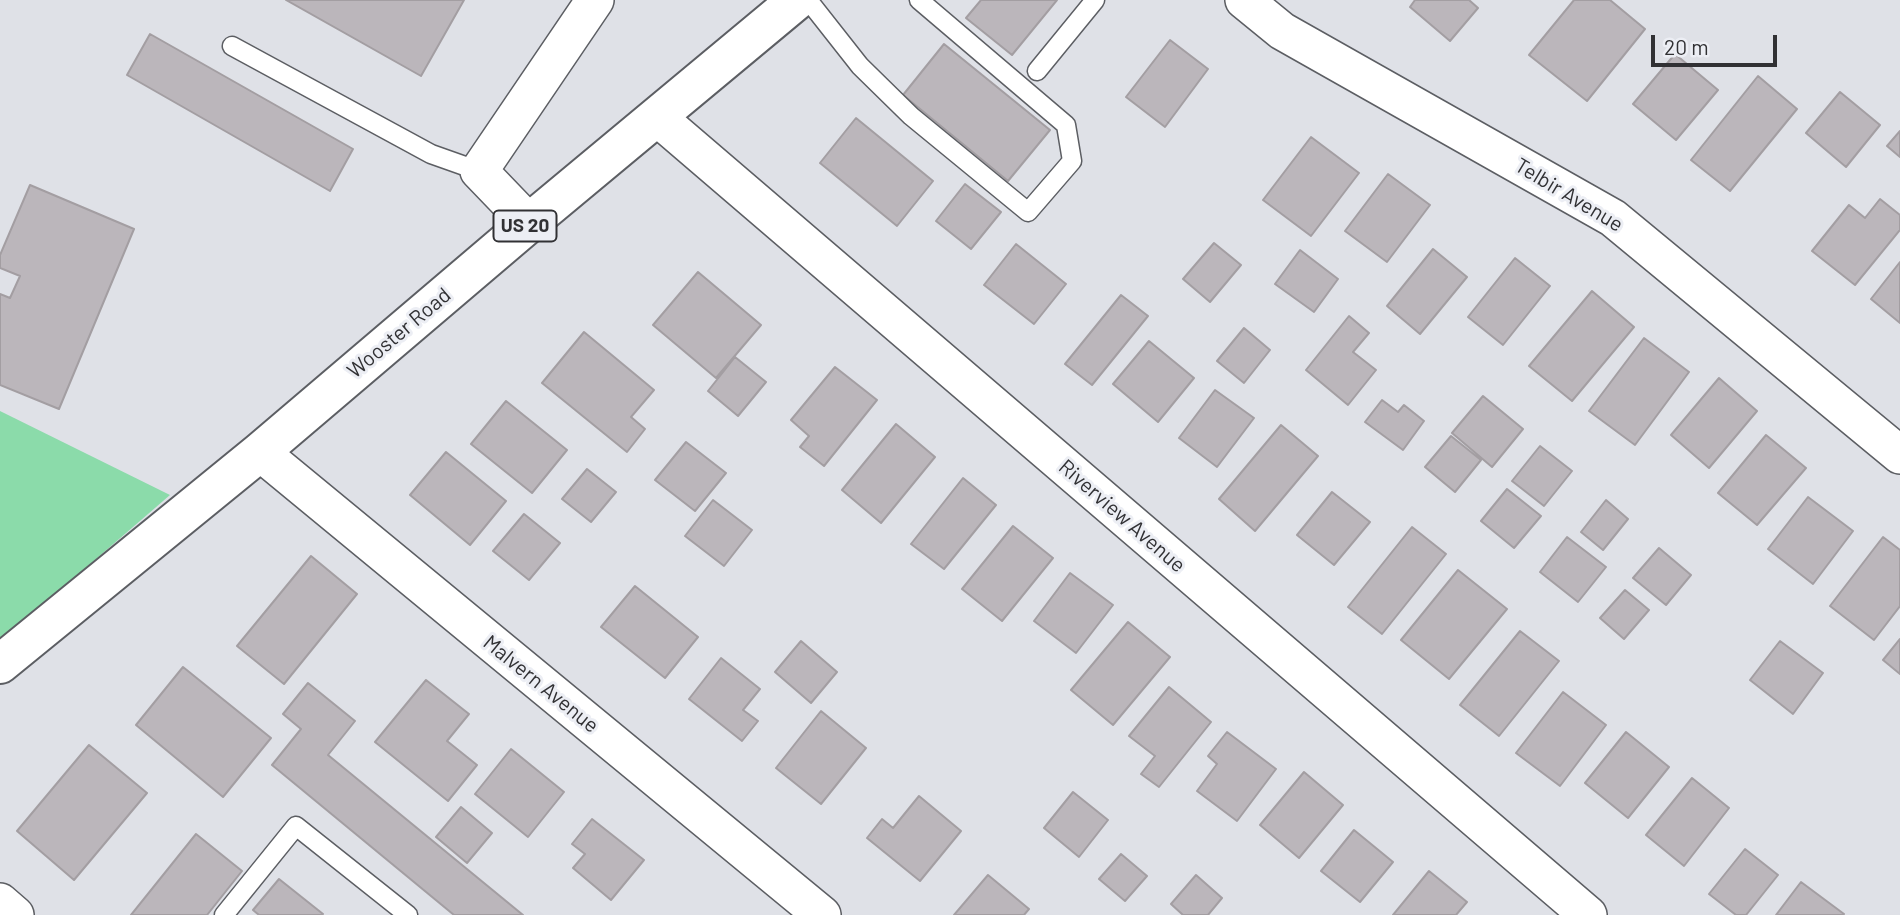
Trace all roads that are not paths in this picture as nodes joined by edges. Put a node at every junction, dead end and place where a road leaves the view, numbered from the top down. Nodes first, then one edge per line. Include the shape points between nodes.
1 (595, 0) edge
2 (797, 0) edge
3 (808, 0) edge
4 (919, 0) edge
5 (1095, 0) edge
6 (1244, 0) edge
7 (232, 46) dead end
8 (1037, 71) dead end
9 (657, 117) junction
10 (479, 171) junction
11 (529, 223) junction
12 (260, 452) junction
13 (1900, 455) edge
14 (0, 664) edge
15 (0, 902) edge
16 (15, 915) edge
17 (224, 915) edge
18 (408, 915) edge
19 (822, 915) edge
20 (1588, 915) edge

1 - 10 street
2 - 9 main road, Wooster Road / US 20
3 - 4 lane via 860,66 911,117 1028,212 1072,161 1066,125
5 - 8 lane
6 - 13 street, Telbir Avenue via 1282,31 1613,218
7 - 10 lane via 431,154
9 - 11 main road, Wooster Road / US 20
9 - 20 street, Riverview Avenue
10 - 11 street
11 - 12 main road, Wooster Road / US 20
12 - 14 main road, Wooster Road / US 20
12 - 19 street, Malvern Avenue
15 - 16 street
17 - 18 lane via 296,826

